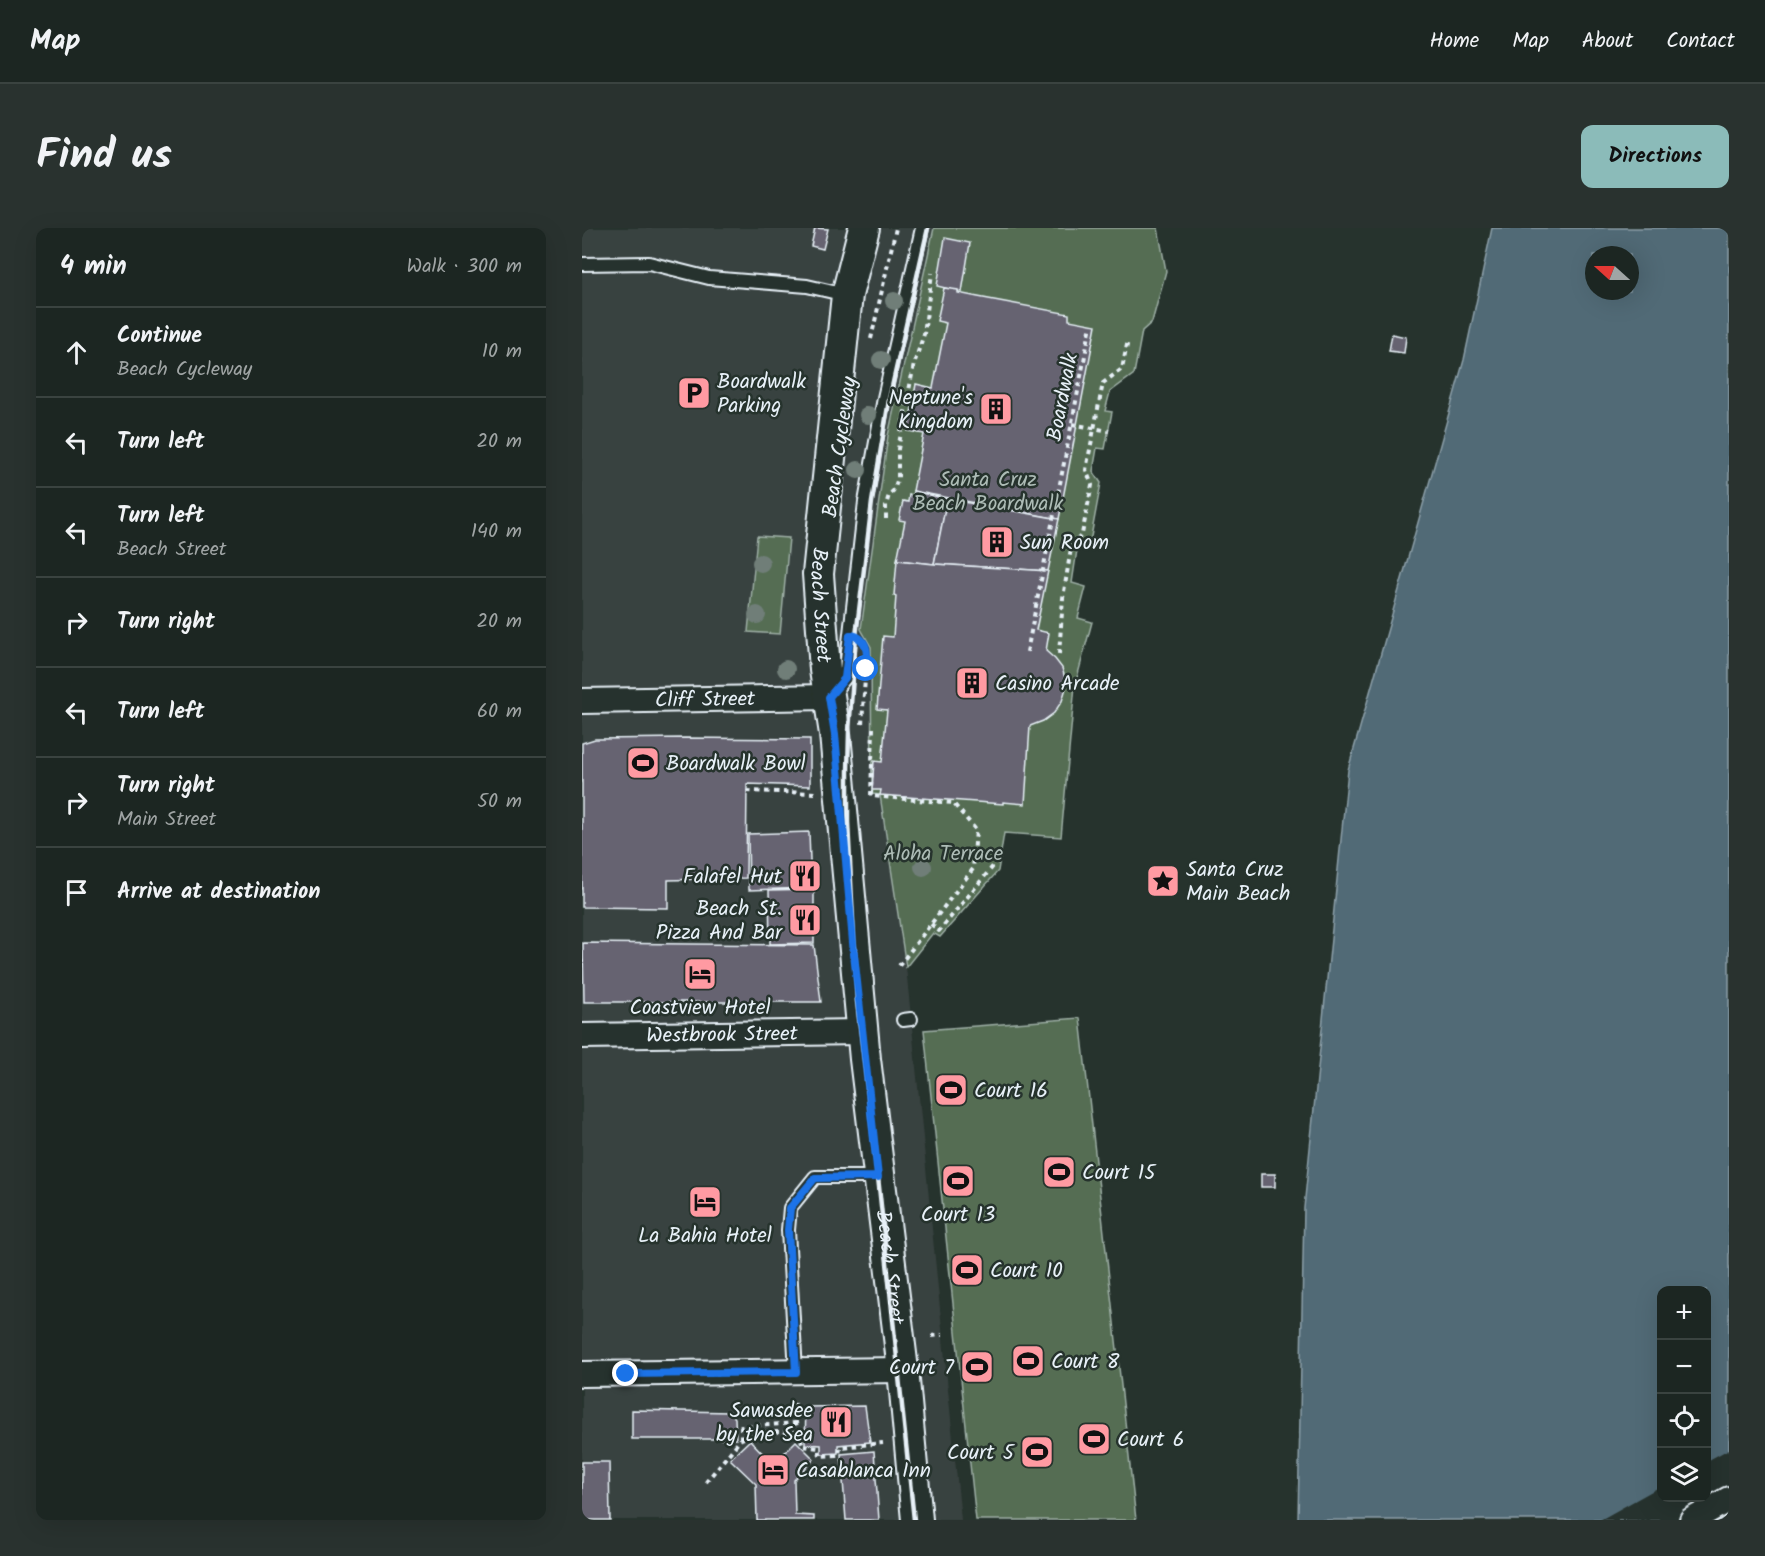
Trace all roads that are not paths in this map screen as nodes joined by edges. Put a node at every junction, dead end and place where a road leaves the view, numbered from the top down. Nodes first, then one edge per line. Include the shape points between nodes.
1 (864, 228) edge
2 (922, 228) edge
3 (582, 264) edge
4 (848, 295) junction
5 (829, 697) junction
6 (582, 701) edge
7 (862, 1032) junction
8 (582, 1036) edge
9 (878, 1177) junction
10 (903, 1370) junction
11 (796, 1372) junction
12 (582, 1374) edge
13 (1729, 1499) edge
14 (917, 1520) edge
15 (1692, 1520) edge

1 - 4 street, Beach Street
2 - 5 lane via 865,502 845,678
3 - 4 lane via 649,263 709,278 807,286
4 - 5 street, Beach Street via 818,574
5 - 6 street, Cliff Street
5 - 7 street, Beach Street
7 - 8 street, Westbrook Street
7 - 9 street, Beach Street
9 - 10 street, Beach Street
9 - 11 lane via 815,1178 790,1208
10 - 11 street
10 - 14 street, Beach Street
11 - 12 street
13 - 15 street

